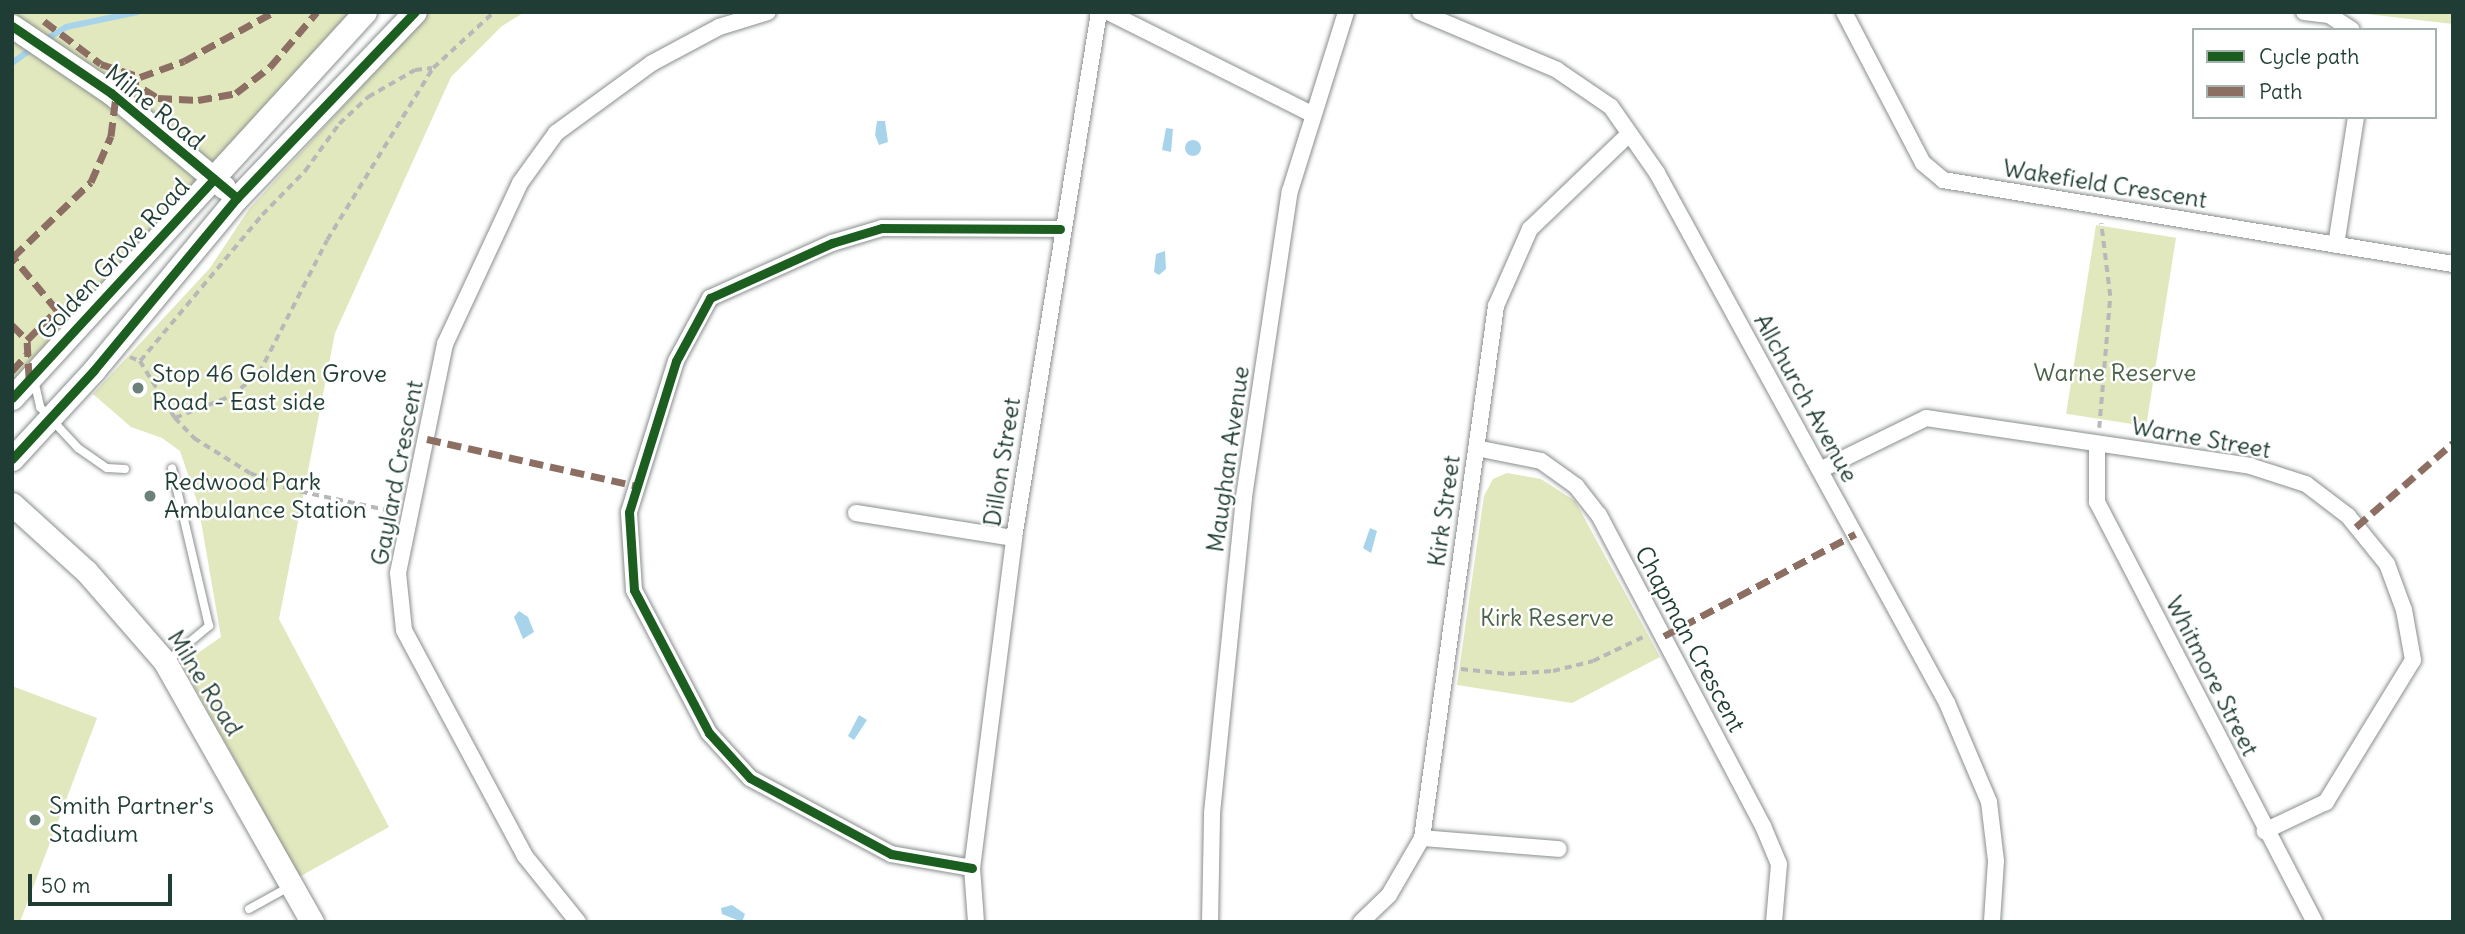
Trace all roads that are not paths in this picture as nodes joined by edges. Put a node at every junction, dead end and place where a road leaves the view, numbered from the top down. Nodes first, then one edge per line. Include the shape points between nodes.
1 (366, 12) edge
2 (415, 12) edge
3 (768, 12) edge
4 (1099, 12) edge
5 (1108, 12) edge
6 (1346, 12) edge
7 (1420, 12) edge
8 (1844, 12) edge
9 (2304, 12) edge
10 (2349, 28) edge
11 (20, 31) edge
12 (1312, 114) junction
13 (2356, 119) edge
14 (1629, 134) junction
15 (214, 179) junction
16 (237, 198) junction
17 (1060, 229) junction
18 (2336, 245) junction
19 (2453, 264) edge
20 (36, 371) junction
21 (12, 397) edge
22 (49, 419) junction
23 (2097, 444) junction
24 (1476, 447) junction
25 (12, 459) edge
26 (172, 468) dead end
27 (125, 469) dead end
28 (1820, 470) junction
29 (12, 504) edge
30 (856, 513) dead end
31 (1014, 538) junction
32 (165, 662) junction
33 (2265, 831) junction
34 (1422, 838) junction
35 (1559, 849) dead end
36 (972, 868) junction
37 (291, 885) junction
38 (249, 909) dead end
39 (312, 922) edge
40 (578, 922) edge
41 (976, 922) edge
42 (1210, 922) edge
43 (1361, 922) edge
44 (1774, 922) edge
45 (1992, 922) edge
46 (2315, 922) edge

1 - 15 main road, Golden Grove Road
2 - 16 main road, Golden Grove Road
3 - 40 street, Gaylard Crescent via 719,27 607,92 556,133 520,183 445,344 398,573 404,630 525,856
4 - 17 street, Dillon Street
5 - 12 street
6 - 12 street, Maughan Avenue
7 - 14 street, Allchurch Avenue via 1557,70 1611,107
8 - 18 street, Wakefield Crescent via 1923,163 1943,180
9 - 10 street via 2329,15
11 - 15 main road, Milne Road via 111,93
12 - 42 street, Maughan Avenue via 1290,191 1244,497 1212,813 1207,890
13 - 18 street
14 - 24 street, Kirk Street via 1530,229 1496,306
14 - 28 street, Allchurch Avenue via 1657,173
15 - 16 main road, Milne Road
15 - 20 main road, Golden Grove Road
16 - 22 main road, Golden Grove Road
17 - 31 street, Dillon Street
17 - 36 street via 882,228 832,243 710,298 676,361 629,512 634,590 709,733 750,778 891,854
18 - 19 street, Wakefield Crescent
20 - 21 main road, Golden Grove Road
20 - 22 lane via 35,396
22 - 25 main road, Golden Grove Road
22 - 27 lane via 94,461
23 - 28 street, Warne Street via 1926,418
23 - 33 street, Whitmore Street via 2097,502
23 - 33 street, Warne Street via 2250,466 2306,484 2348,516 2387,565 2404,610 2413,660 2326,802
24 - 34 street, Kirk Street
24 - 44 street, Chapman Crescent via 1541,461 1576,486 1600,515 1779,864
26 - 32 lane via 209,626
28 - 45 street, Allchurch Avenue via 1947,703 1989,802 1996,861
29 - 32 main road, Milne Road via 86,571
30 - 31 street
31 - 36 street, Dillon Street
32 - 37 main road, Milne Road
33 - 46 street, Whitmore Street
34 - 35 street
34 - 43 street, Kirk Street via 1389,895
36 - 41 street, Dillon Street
37 - 38 lane
37 - 39 main road, Milne Road

